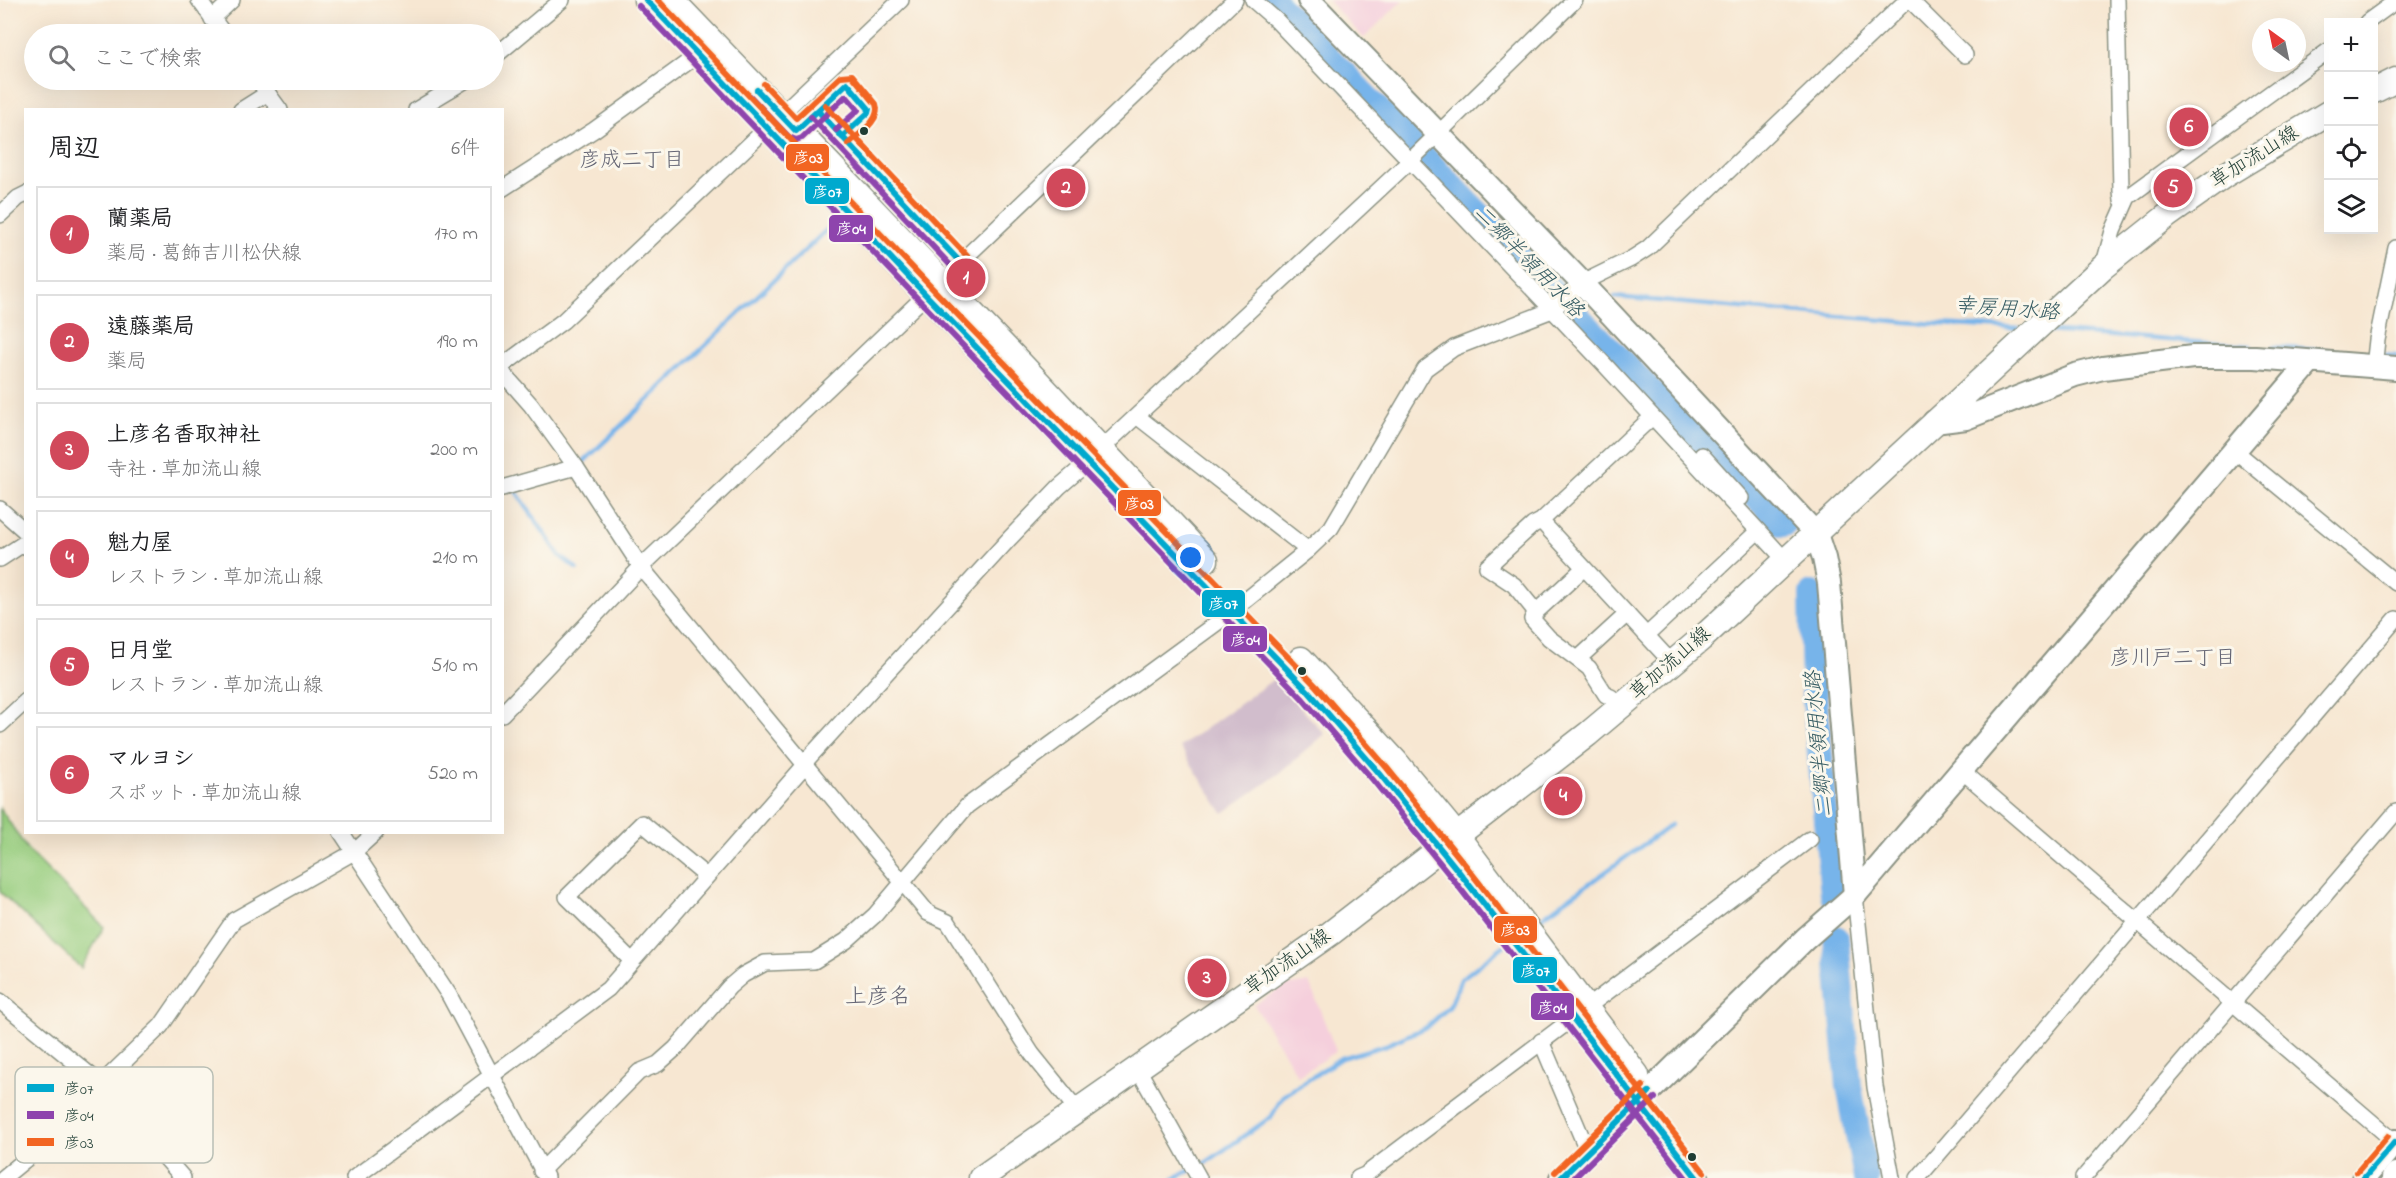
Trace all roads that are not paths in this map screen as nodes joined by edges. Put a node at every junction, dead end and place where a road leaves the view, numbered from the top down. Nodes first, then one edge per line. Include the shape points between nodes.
1 (199, 0) edge
2 (232, 0) edge
3 (562, 0) edge
4 (646, 0) edge
5 (672, 0) edge
6 (901, 0) edge
7 (1236, 0) edge
8 (1253, 0) edge
9 (1309, 0) edge
10 (1575, 0) edge
11 (1908, 0) edge
12 (2117, 0) edge
13 (2396, 1) edge
14 (2373, 18) edge
15 (212, 19) junction
16 (216, 24) edge
17 (504, 49) edge
18 (699, 54) junction
19 (2324, 54) edge
20 (1965, 55) dead end
21 (2396, 80) edge
22 (2378, 89) edge
23 (266, 90) edge
24 (449, 90) edge
25 (268, 93) junction
26 (244, 108) edge
27 (279, 108) edge
28 (419, 108) edge
29 (2324, 115) edge
30 (774, 121) junction
31 (1422, 148) junction
32 (504, 188) edge
33 (24, 195) edge
34 (2125, 203) junction
35 (0, 215) edge
36 (2396, 248) edge
37 (2103, 267) junction
38 (933, 287) junction
39 (1575, 289) junction
40 (1552, 310) junction
41 (2382, 361) edge
42 (2310, 362) junction
43 (504, 365) edge
44 (504, 374) edge
45 (1138, 417) junction
46 (1652, 417) junction
47 (1934, 422) junction
48 (2234, 450) junction
49 (1095, 455) junction
50 (1702, 455) dead end
51 (576, 467) junction
52 (504, 487) edge
53 (0, 509) edge
54 (1541, 521) junction
55 (24, 530) edge
56 (1758, 531) junction
57 (1816, 534) junction
58 (24, 543) edge
59 (1308, 550) junction
60 (1785, 553) junction
61 (0, 559) edge
62 (641, 567) junction
63 (1584, 568) junction
64 (2396, 584) edge
65 (1239, 606) junction
66 (1536, 612) junction
67 (1627, 614) junction
68 (2396, 619) edge
69 (1647, 635) junction
70 (1578, 659) junction
71 (1673, 664) junction
72 (24, 703) edge
73 (1620, 709) junction
74 (504, 712) edge
75 (0, 725) edge
76 (805, 764) junction
77 (1961, 770) junction
78 (2396, 812) edge
79 (342, 834) edge
80 (374, 834) edge
81 (1810, 838) dead end
82 (1449, 842) junction
83 (354, 852) junction
84 (706, 876) junction
85 (903, 883) junction
86 (1855, 895) junction
87 (2138, 922) junction
88 (631, 960) junction
89 (0, 1001) edge
90 (2232, 1004) junction
91 (1579, 1013) junction
92 (1541, 1041) junction
93 (80, 1067) edge
94 (119, 1067) edge
95 (1138, 1069) junction
96 (491, 1077) junction
97 (1644, 1096) junction
98 (1078, 1111) junction
99 (2396, 1143) edge
100 (1588, 1152) junction
101 (22, 1163) edge
102 (170, 1163) edge
103 (2396, 1174) edge
104 (544, 1175) edge
105 (4, 1177) edge
106 (183, 1178) edge
107 (354, 1178) edge
108 (981, 1178) edge
109 (1199, 1178) edge
110 (1358, 1178) edge
111 (1561, 1178) edge
112 (1697, 1178) edge
113 (1716, 1178) edge
114 (1892, 1178) edge
115 (1918, 1178) edge
116 (2083, 1178) edge
117 (2364, 1178) edge
118 (2392, 1178) edge

1 - 15 street
2 - 15 street
3 - 17 street
4 - 18 main road
5 - 30 main road
6 - 30 street
7 - 38 street
8 - 31 street
9 - 31 street
10 - 31 street
11 - 20 street
11 - 39 street via 1648,248
12 - 34 street via 2121,191
13 - 14 street
15 - 16 street
18 - 30 main road
18 - 32 street via 594,130
19 - 34 street via 2128,197
21 - 22 main road
23 - 25 street
24 - 28 street
25 - 26 street
25 - 27 street
29 - 37 main road, 草加流山線 via 2225,175
30 - 38 main road
30 - 43 street via 563,321
31 - 39 street
31 - 40 street
31 - 45 street
33 - 35 street
34 - 37 street
36 - 41 street
37 - 47 main road, 草加流山線
38 - 49 main road
38 - 62 street
39 - 40 street
39 - 57 street
40 - 46 street
40 - 59 street via 1454,348 1425,369 1331,528
41 - 42 street
42 - 47 street via 2224,356 2103,368 2043,386 1966,418
42 - 48 street
44 - 51 street
45 - 49 street
45 - 59 street
46 - 54 street
46 - 56 street
47 - 57 main road, 草加流山線
48 - 64 street
48 - 77 street
49 - 65 main road
49 - 76 street via 987,563
50 - 60 street
51 - 52 street
51 - 62 street
53 - 55 street
54 - 63 street
54 - 66 street via 1487,567 1514,585
56 - 60 street
56 - 69 street
57 - 60 main road, 草加流山線
57 - 86 street via 1829,583
58 - 61 street
59 - 65 street
60 - 71 main road, 草加流山線
62 - 74 street
62 - 76 street
63 - 66 street
63 - 67 street
65 - 82 main road via 1309,692
65 - 85 street via 967,806
66 - 70 street via 1532,619
67 - 69 street
67 - 70 street
68 - 87 street
69 - 71 street
70 - 73 street
71 - 73 main road, 草加流山線
72 - 75 street
73 - 82 main road, 草加流山線
76 - 84 street
76 - 85 street
77 - 86 street
77 - 87 street
78 - 90 street
79 - 83 street
80 - 83 street
81 - 91 street
82 - 91 main road
82 - 95 main road, 草加流山線 via 1331,933
83 - 94 street via 234,920 161,1026
83 - 96 street via 449,995
84 - 88 street
84 - 88 street via 642,824 567,897
85 - 98 street via 928,913 948,922 1032,1054
85 - 104 street via 863,927 814,961 765,963 743,975 676,1048 658,1064 639,1072
86 - 97 street
86 - 114 street via 1874,1076
87 - 90 street
87 - 115 street
88 - 96 street via 608,989
89 - 93 street
90 - 99 street
90 - 116 street
91 - 92 street
91 - 97 main road
92 - 100 street
92 - 110 street
95 - 98 main road, 草加流山線
95 - 109 street
96 - 104 street
96 - 107 street
97 - 100 street
97 - 112 main road
97 - 113 main road
98 - 108 main road, 草加流山線
99 - 117 street
100 - 111 street
101 - 105 street
102 - 106 street
103 - 118 street

